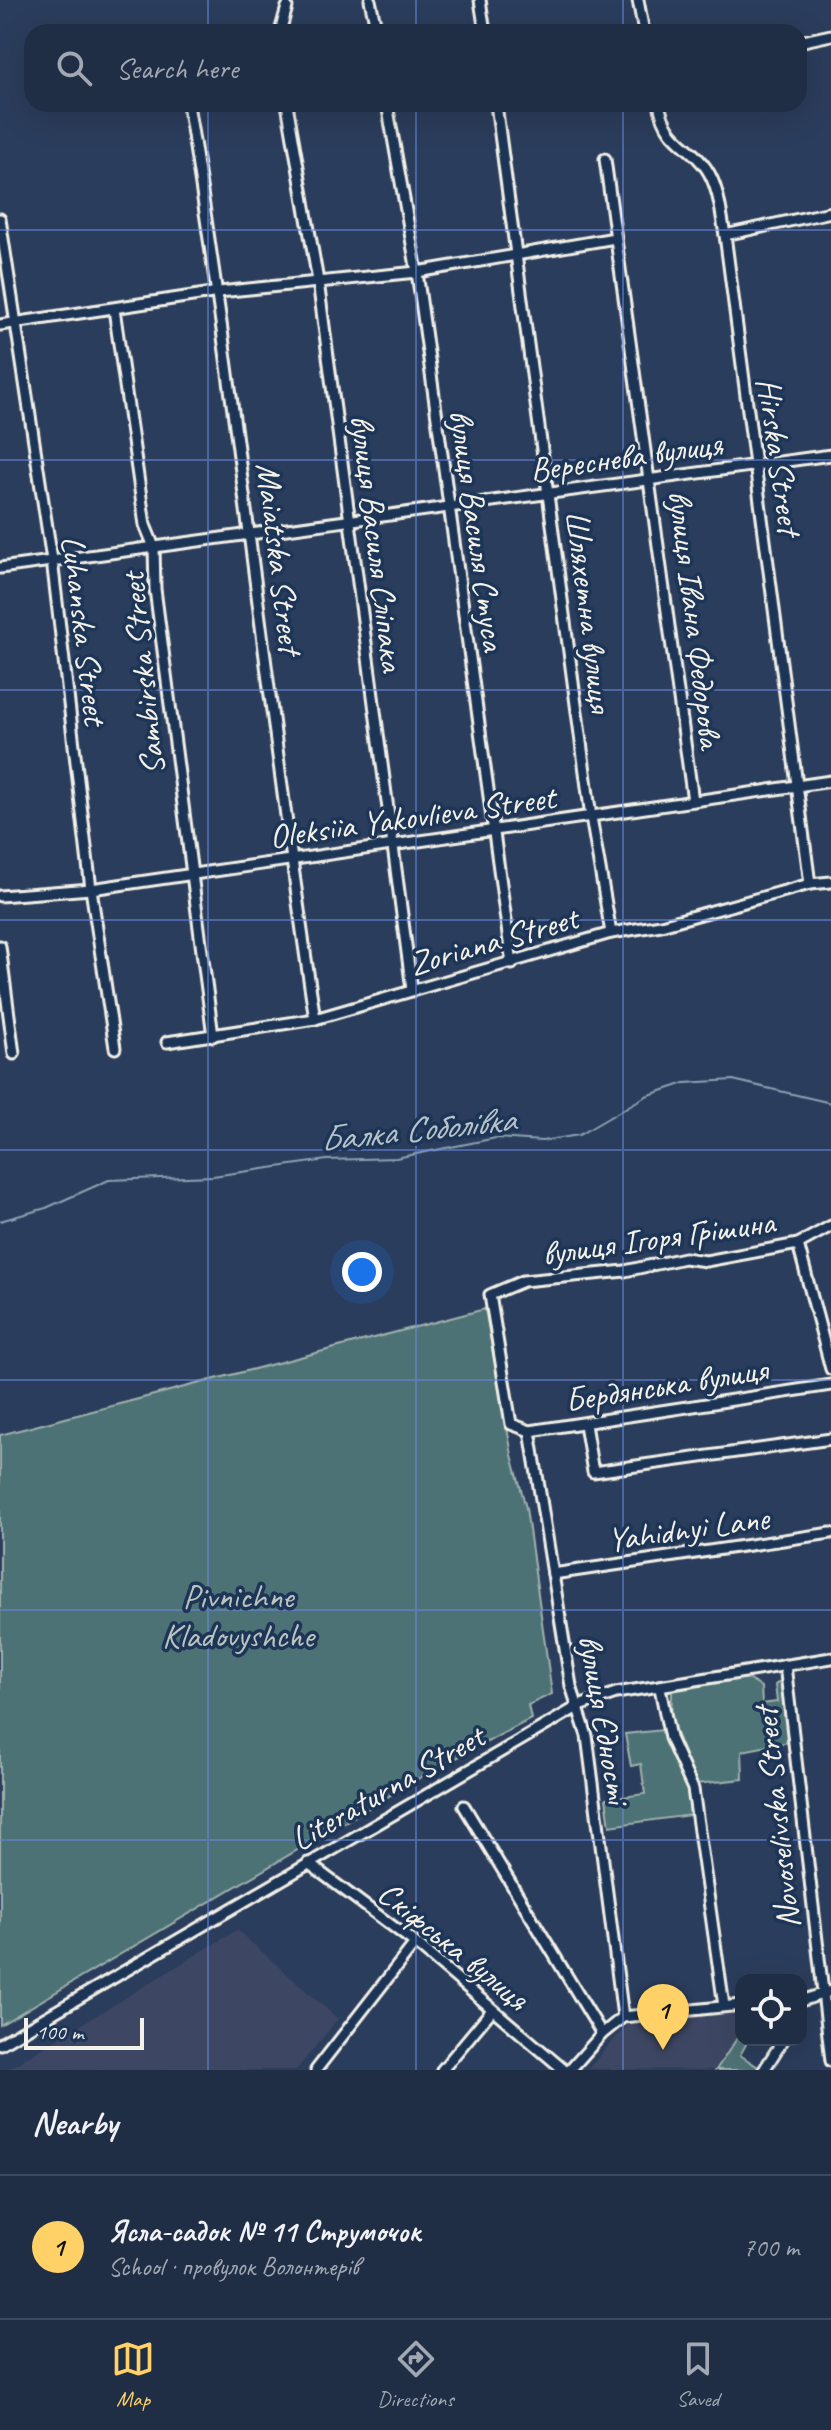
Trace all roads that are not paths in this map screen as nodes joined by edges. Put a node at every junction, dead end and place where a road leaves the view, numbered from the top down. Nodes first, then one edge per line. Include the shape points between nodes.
1 (370, 0) edge
2 (480, 0) edge
3 (638, 0) edge
4 (287, 7) dead end
5 (282, 24) edge
6 (375, 24) edge
7 (484, 24) edge
8 (642, 24) edge
9 (831, 35) edge
10 (807, 40) edge
11 (189, 112) edge
12 (288, 112) edge
13 (388, 112) edge
14 (497, 112) edge
15 (661, 112) edge
16 (605, 159) dead end
17 (831, 212) edge
18 (0, 219) edge
19 (725, 235) junction
20 (615, 238) junction
21 (518, 253) junction
22 (417, 272) junction
23 (318, 281) junction
24 (219, 292) junction
25 (114, 309) junction
26 (15, 322) junction
27 (0, 325) edge
28 (831, 455) edge
29 (756, 464) junction
30 (651, 478) junction
31 (549, 492) junction
32 (450, 506) junction
33 (349, 520) junction
34 (251, 533) junction
35 (154, 547) junction
36 (52, 560) junction
37 (0, 568) edge
38 (831, 781) edge
39 (798, 786) junction
40 (693, 801) junction
41 (591, 817) junction
42 (491, 831) junction
43 (390, 845) junction
44 (291, 859) junction
45 (191, 872) junction
46 (831, 882) edge
47 (810, 884) junction
48 (91, 889) junction
49 (0, 896) edge
50 (611, 933) junction
51 (0, 946) edge
52 (512, 964) junction
53 (412, 990) junction
54 (315, 1019) junction
55 (213, 1036) junction
56 (167, 1042) dead end
57 (115, 1048) dead end
58 (14, 1054) dead end
59 (831, 1226) edge
60 (798, 1244) junction
61 (831, 1367) edge
62 (831, 1385) edge
63 (511, 1424) joint
64 (585, 1424) junction
65 (530, 1431) junction
66 (831, 1439) edge
67 (831, 1533) edge
68 (553, 1574) junction
69 (831, 1658) edge
70 (785, 1665) junction
71 (660, 1688) junction
72 (579, 1706) junction
73 (464, 1806) dead end
74 (308, 1863) junction
75 (415, 1943) junction
76 (826, 1992) edge
77 (807, 2000) edge
78 (735, 2005) edge
79 (724, 2006) junction
80 (492, 2010) junction
81 (623, 2017) junction
82 (602, 2034) junction
83 (0, 2044) edge
84 (779, 2046) edge
85 (831, 2061) edge
86 (316, 2070) edge
87 (442, 2070) edge
88 (567, 2070) edge
89 (764, 2070) edge

1 - 6 street
2 - 7 street
3 - 8 street
4 - 5 street
9 - 10 street
11 - 24 street, Maiatska Street
12 - 23 street, вулиця Василя Сліпака
13 - 22 street, вулиця Василя Стуса
14 - 21 street, Шляхетна вулиця
15 - 19 street, Hirska Street via 681,146 705,165 714,181
16 - 20 street, вулиця Івана Федорова
17 - 19 street
18 - 26 street, Luhanska Street
19 - 29 street, Hirska Street
20 - 21 street
20 - 30 street, вулиця Івана Федорова
21 - 22 street
21 - 31 street, Шляхетна вулиця
22 - 23 street
22 - 32 street, вулиця Василя Стуса
23 - 24 street
23 - 33 street, вулиця Василя Сліпака
24 - 25 street
24 - 34 street, Maiatska Street
25 - 26 street
25 - 35 street, Sambirska Street via 145,525
26 - 27 street
26 - 36 street, Luhanska Street
28 - 29 street, Вереснева вулиця
29 - 30 street, Вереснева вулиця
29 - 39 street, Hirska Street
30 - 31 street, Вереснева вулиця
30 - 40 street, вулиця Івана Федорова
31 - 32 street, Вереснева вулиця
31 - 41 street, Шляхетна вулиця
32 - 33 street, Вереснева вулиця
32 - 42 street, вулиця Василя Стуса
33 - 34 street, Вереснева вулиця
33 - 43 street, вулиця Василя Сліпака
34 - 35 street, Вереснева вулиця
34 - 44 street, Maiatska Street
35 - 36 street, Вереснева вулиця
35 - 45 street, Sambirska Street
36 - 37 street, Вереснева вулиця
36 - 48 street, Luhanska Street
38 - 39 street, Oleksiia Yakovlieva Street
39 - 40 street, Oleksiia Yakovlieva Street
39 - 47 street, Hirska Street
40 - 41 street, Oleksiia Yakovlieva Street
41 - 42 street, Oleksiia Yakovlieva Street
41 - 50 street, Шляхетна вулиця
42 - 43 street, Oleksiia Yakovlieva Street
42 - 52 street, вулиця Василя Стуса
43 - 44 street, Oleksiia Yakovlieva Street
43 - 53 street, вулиця Василя Сліпака
44 - 45 street, Oleksiia Yakovlieva Street
44 - 54 street, Maiatska Street
45 - 48 street, Oleksiia Yakovlieva Street
45 - 55 street, Sambirska Street
46 - 47 street, Zoriana Street
47 - 50 street, Zoriana Street via 661,925
48 - 49 street, Oleksiia Yakovlieva Street
48 - 57 street, Luhanska Street
50 - 52 street, Zoriana Street
51 - 58 street
52 - 53 street, Zoriana Street
53 - 54 street, Zoriana Street
54 - 55 street, Zoriana Street
55 - 56 street, Zoriana Street
59 - 60 street, вулиця Ігоря Грішина
60 - 61 street
60 - 63 street, вулиця Ігоря Грішина via 706,1261 684,1258 625,1271 523,1281 490,1295
62 - 64 street, Бердянська вулиця
63 - 65 street, Бердянська вулиця
64 - 65 street, Бердянська вулиця
64 - 66 street via 593,1472
65 - 68 street, вулиця Єдності
67 - 68 street, Yahidnyi Lane
68 - 72 street, вулиця Єдності
69 - 70 street, Literaturna Street
70 - 71 street, Literaturna Street
70 - 76 street, Novoselivska Street
71 - 72 street, Literaturna Street via 616,1693
71 - 79 street via 670,1738 693,1789
72 - 74 street, Literaturna Street
72 - 81 street, вулиця Єдності
73 - 82 street
74 - 75 street, Скіфська вулиця
74 - 83 street, Literaturna Street
75 - 80 street, Скіфська вулиця
75 - 86 street
76 - 77 street
76 - 85 street, Novoselivska Street
78 - 79 street
79 - 81 street
80 - 87 street
80 - 88 street, Скіфська вулиця
81 - 82 street
82 - 88 street
84 - 89 street

